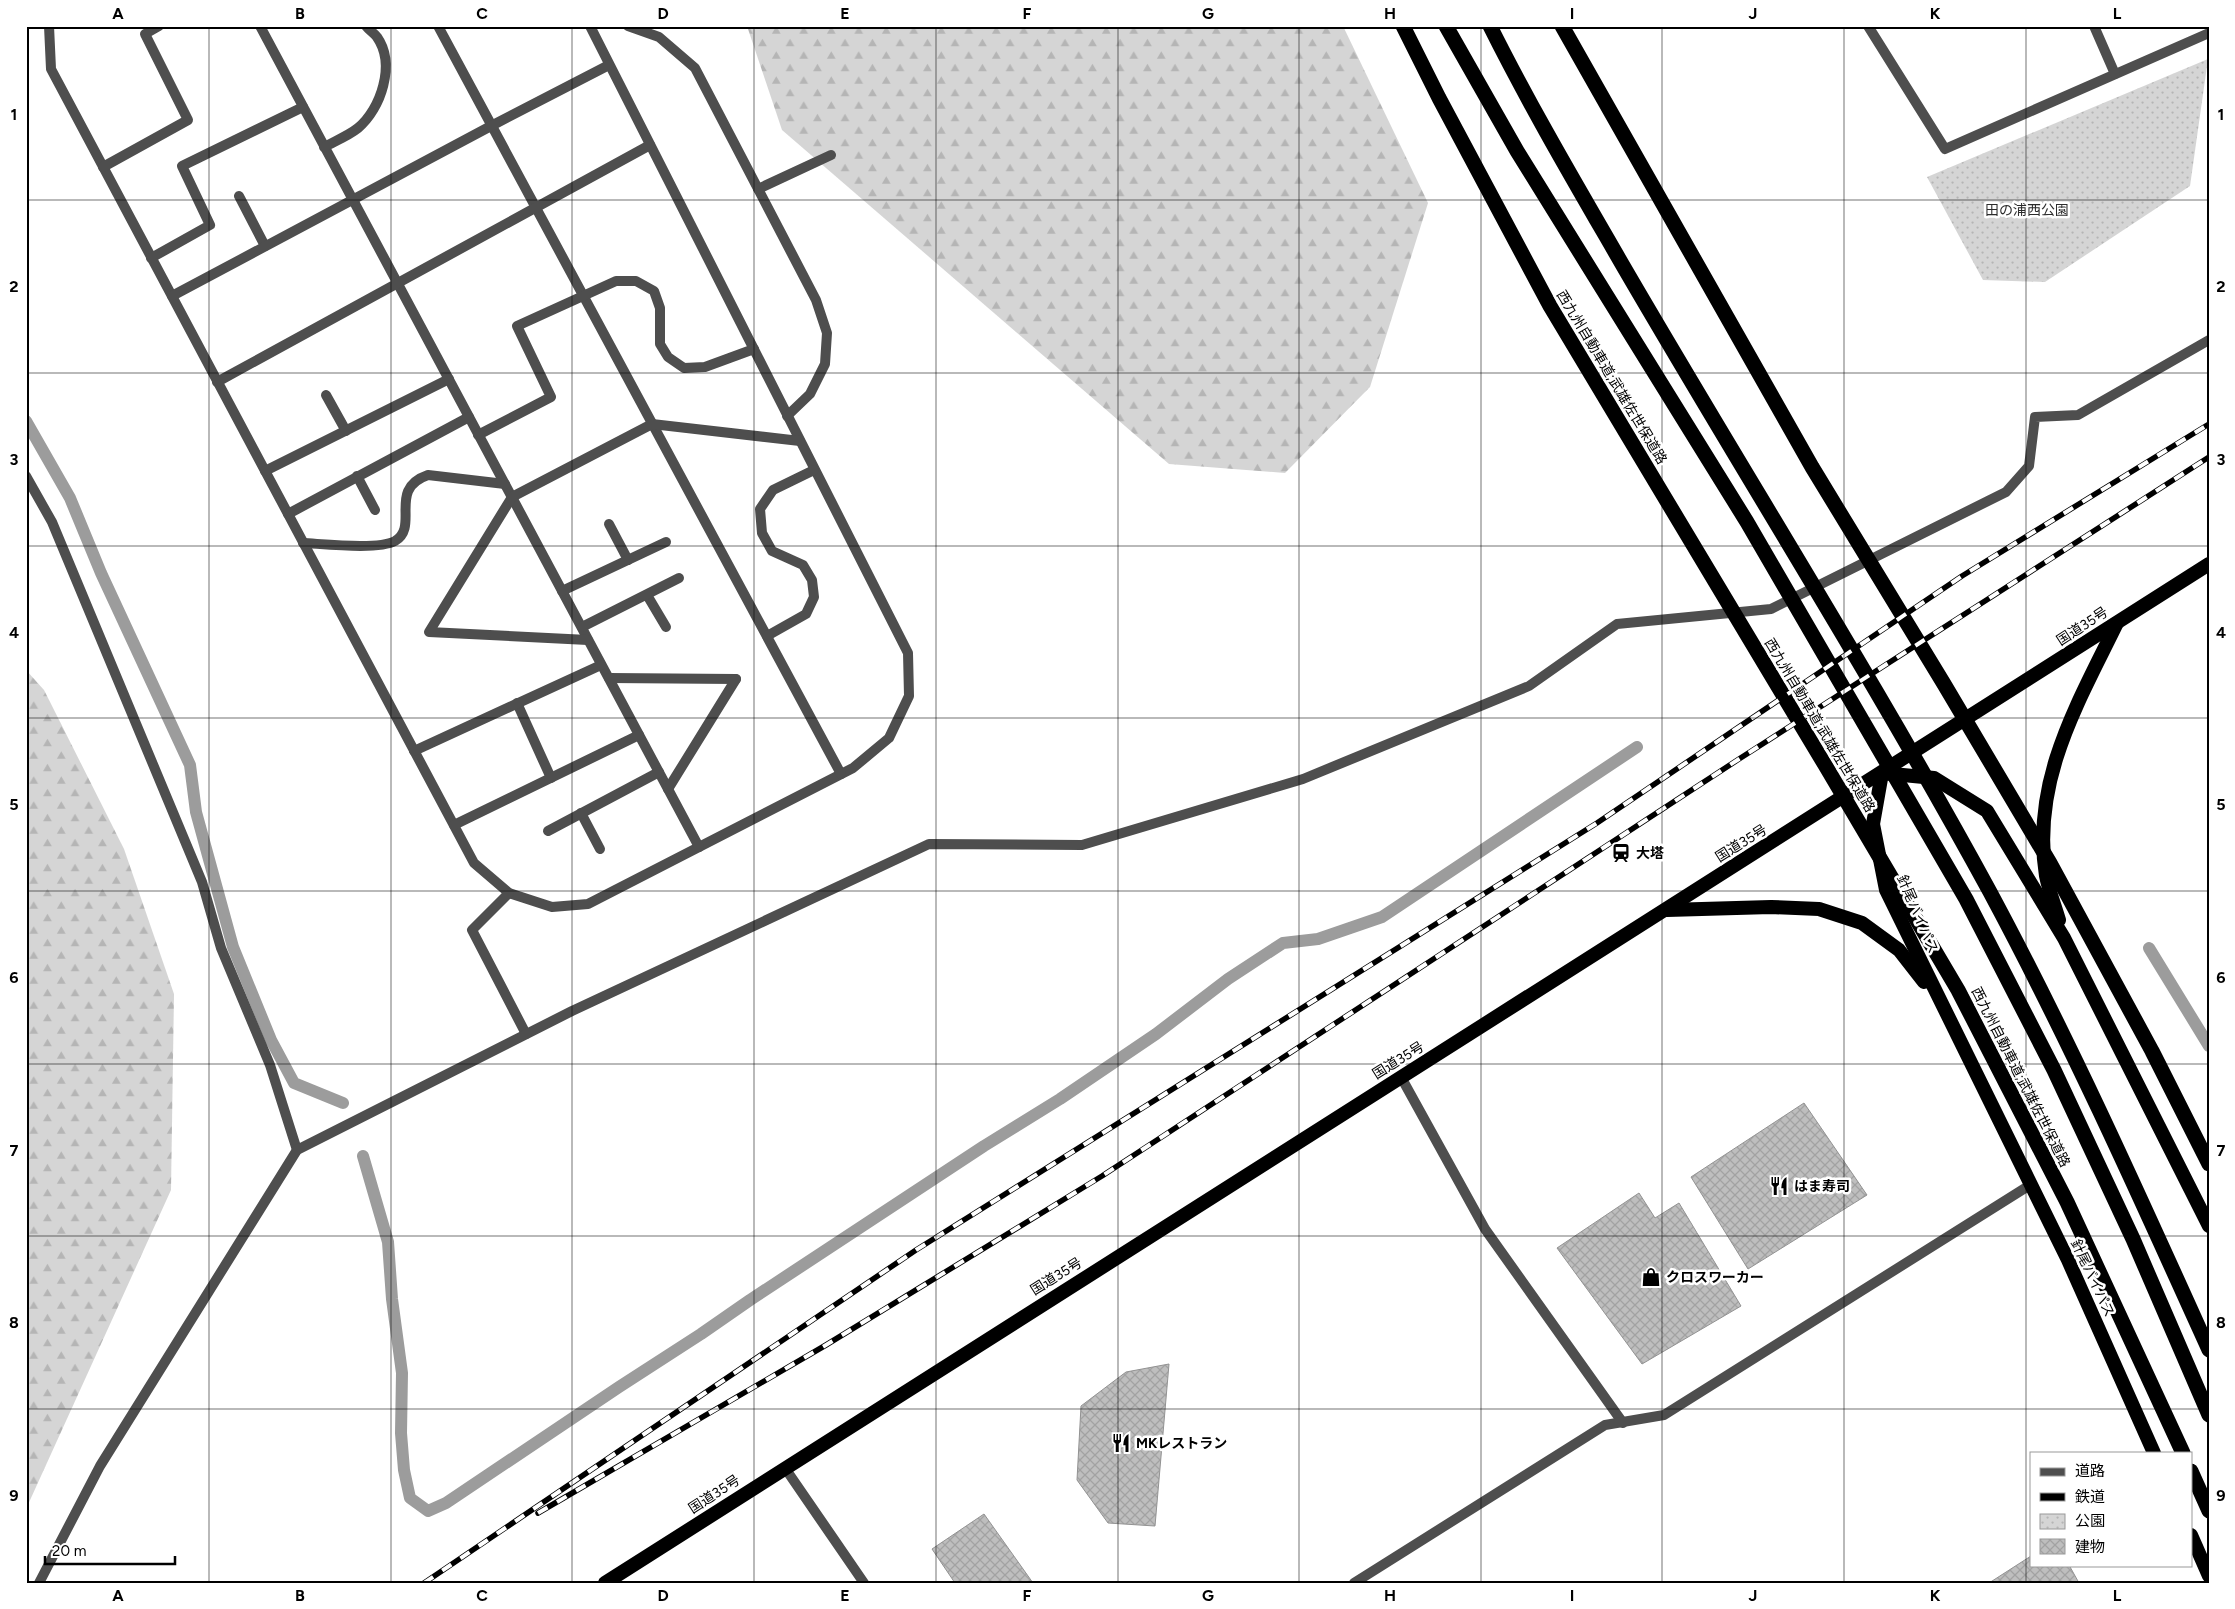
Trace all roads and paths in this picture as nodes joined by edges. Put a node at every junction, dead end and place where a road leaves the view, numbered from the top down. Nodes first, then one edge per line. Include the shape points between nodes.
1 (49, 26) edge
2 (159, 26) edge
3 (260, 26) edge
4 (366, 26) edge
5 (438, 26) edge
6 (590, 26) edge
7 (628, 26) edge
8 (1403, 26) edge
9 (1446, 26) edge
10 (1490, 26) edge
11 (1868, 26) edge
12 (2094, 26) edge
13 (1562, 27) edge
14 (2209, 33) edge
15 (609, 65) junction
16 (2115, 74) junction
17 (303, 107) junction
18 (491, 126) junction
19 (650, 145) junction
20 (324, 147) junction
21 (831, 155) dead end
22 (103, 167) junction
23 (758, 189) junction
24 (239, 196) dead end
25 (352, 200) junction
26 (536, 208) junction
27 (266, 246) junction
28 (152, 258) junction
29 (398, 284) junction
30 (582, 294) junction
31 (172, 296) junction
32 (2209, 340) edge
33 (754, 349) junction
34 (449, 379) junction
35 (217, 382) junction
36 (326, 395) dead end
37 (787, 416) junction
38 (469, 417) junction
39 (652, 424) junction
40 (346, 431) junction
41 (478, 434) junction
42 (800, 441) junction
43 (814, 470) junction
44 (265, 471) junction
45 (26, 476) edge
46 (358, 476) junction
47 (505, 484) junction
48 (512, 497) junction
49 (375, 510) dead end
50 (288, 514) junction
51 (609, 524) dead end
52 (666, 542) dead end
53 (303, 543) junction
54 (628, 560) junction
55 (2209, 564) edge
56 (679, 578) dead end
57 (562, 591) junction
58 (647, 595) junction
59 (2117, 622) junction
60 (582, 627) junction
61 (666, 627) dead end
62 (767, 636) junction
63 (588, 640) junction
64 (601, 664) junction
65 (609, 678) junction
66 (517, 704) junction
67 (639, 735) junction
68 (414, 751) junction
69 (659, 772) junction
70 (1882, 773) junction
71 (841, 774) junction
72 (550, 778) junction
73 (668, 789) junction
74 (580, 814) junction
75 (454, 825) junction
76 (548, 831) dead end
77 (699, 847) junction
78 (600, 849) dead end
79 (509, 893) junction
80 (1665, 910) junction
81 (2064, 938) junction
82 (1941, 1004) junction
83 (526, 1034) junction
84 (1401, 1077) junction
85 (297, 1150) junction
86 (2209, 1164) edge
87 (2030, 1185) junction
88 (2209, 1226) edge
89 (2209, 1350) edge
90 (2209, 1414) edge
91 (1623, 1422) junction
92 (2154, 1452) edge
93 (2183, 1452) edge
94 (785, 1468) junction
95 (2192, 1473) edge
96 (2209, 1511) edge
97 (2192, 1537) edge
98 (2209, 1576) edge
99 (39, 1583) edge
100 (605, 1583) edge
101 (864, 1583) edge
102 (1354, 1583) edge

1 - 22 street via 51,69
2 - 22 street via 146,34 188,120
3 - 17 street
4 - 20 street via 377,38 384,59 384,80 375,107 358,128
5 - 18 street
6 - 15 street
7 - 23 street via 659,37 695,68
8 - 93 highway, 西九州自動車道;武雄佐世保道路 via 1550,306 1958,990 2068,1202
9 - 90 highway via 1517,151 1746,522 1966,899 2054,1070 2133,1239
10 - 89 highway via 1528,102 1990,892 2075,1058
11 - 16 street via 1945,149
12 - 16 street
13 - 86 highway via 1812,467 2050,864 2152,1051
14 - 16 street
15 - 18 street
15 - 19 street
17 - 20 street
17 - 28 street via 182,166 210,225
18 - 25 street
18 - 26 street
19 - 26 street
19 - 33 street
20 - 25 street
21 - 23 street
22 - 28 street
23 - 37 street via 816,300 827,333 825,364 810,394
24 - 27 street
25 - 27 street
25 - 29 street
26 - 29 street
26 - 30 street
27 - 31 street
28 - 31 street
29 - 34 street
29 - 35 street
30 - 33 street via 616,281 636,281 654,291 660,308 660,344 668,357 684,368 705,367
30 - 39 street
30 - 41 street via 516,326 550,396
31 - 35 street
32 - 83 street via 2078,415 2035,417 2029,466 2006,492 1771,609 1617,624 1529,686 1303,779 1082,846 930,844
33 - 37 street
34 - 38 street
34 - 40 street
35 - 44 street
36 - 40 street
37 - 42 street
38 - 41 street
38 - 46 street
39 - 42 street
39 - 48 street
39 - 62 street
40 - 44 street
41 - 47 street
42 - 43 street
43 - 62 street via 773,490 760,509 762,533 772,551 803,565 812,580 814,597 806,614
43 - 71 street via 908,653 909,696 889,738
44 - 50 street
45 - 85 street via 52,522 202,882 221,948 270,1065
46 - 49 street
46 - 50 street
47 - 48 street
47 - 53 street via 428,475 416,479 407,490 404,529 396,540 380,545
48 - 57 street
48 - 63 street via 429,632
50 - 53 street
51 - 54 street
52 - 54 street
53 - 68 street
54 - 57 street
55 - 59 highway, 国道35号
56 - 58 street
57 - 60 street
58 - 60 street
58 - 61 street
59 - 70 highway, 国道35号
59 - 81 highway via 2067,726 2050,776 2043,824 2046,876
60 - 63 street
62 - 71 street
63 - 64 street
64 - 65 street
64 - 66 street
65 - 67 street
65 - 73 street via 736,679
66 - 68 street
66 - 72 street
67 - 69 street
67 - 72 street
68 - 75 street
69 - 73 street
69 - 74 street
70 - 80 highway, 国道35号
70 - 81 highway via 1934,778 1987,810
70 - 82 highway, 針尾バイパス via 1873,824 1886,890
71 - 77 street
72 - 75 street
73 - 77 street
74 - 76 street
74 - 78 street
75 - 79 street via 474,863
77 - 79 street via 588,904 552,907
79 - 83 street via 472,930
80 - 82 highway via 1819,909 1862,923 1899,950
80 - 84 highway, 国道35号
81 - 88 highway
82 - 87 highway, 針尾バイパス
83 - 85 street
84 - 91 street via 1485,1228
84 - 94 highway, 国道35号
85 - 99 street via 100,1466
87 - 91 street via 1664,1415
87 - 92 highway, 針尾バイパス via 2068,1260
91 - 102 street via 1605,1425
94 - 100 highway, 国道35号
94 - 101 street
95 - 96 highway
97 - 98 highway

